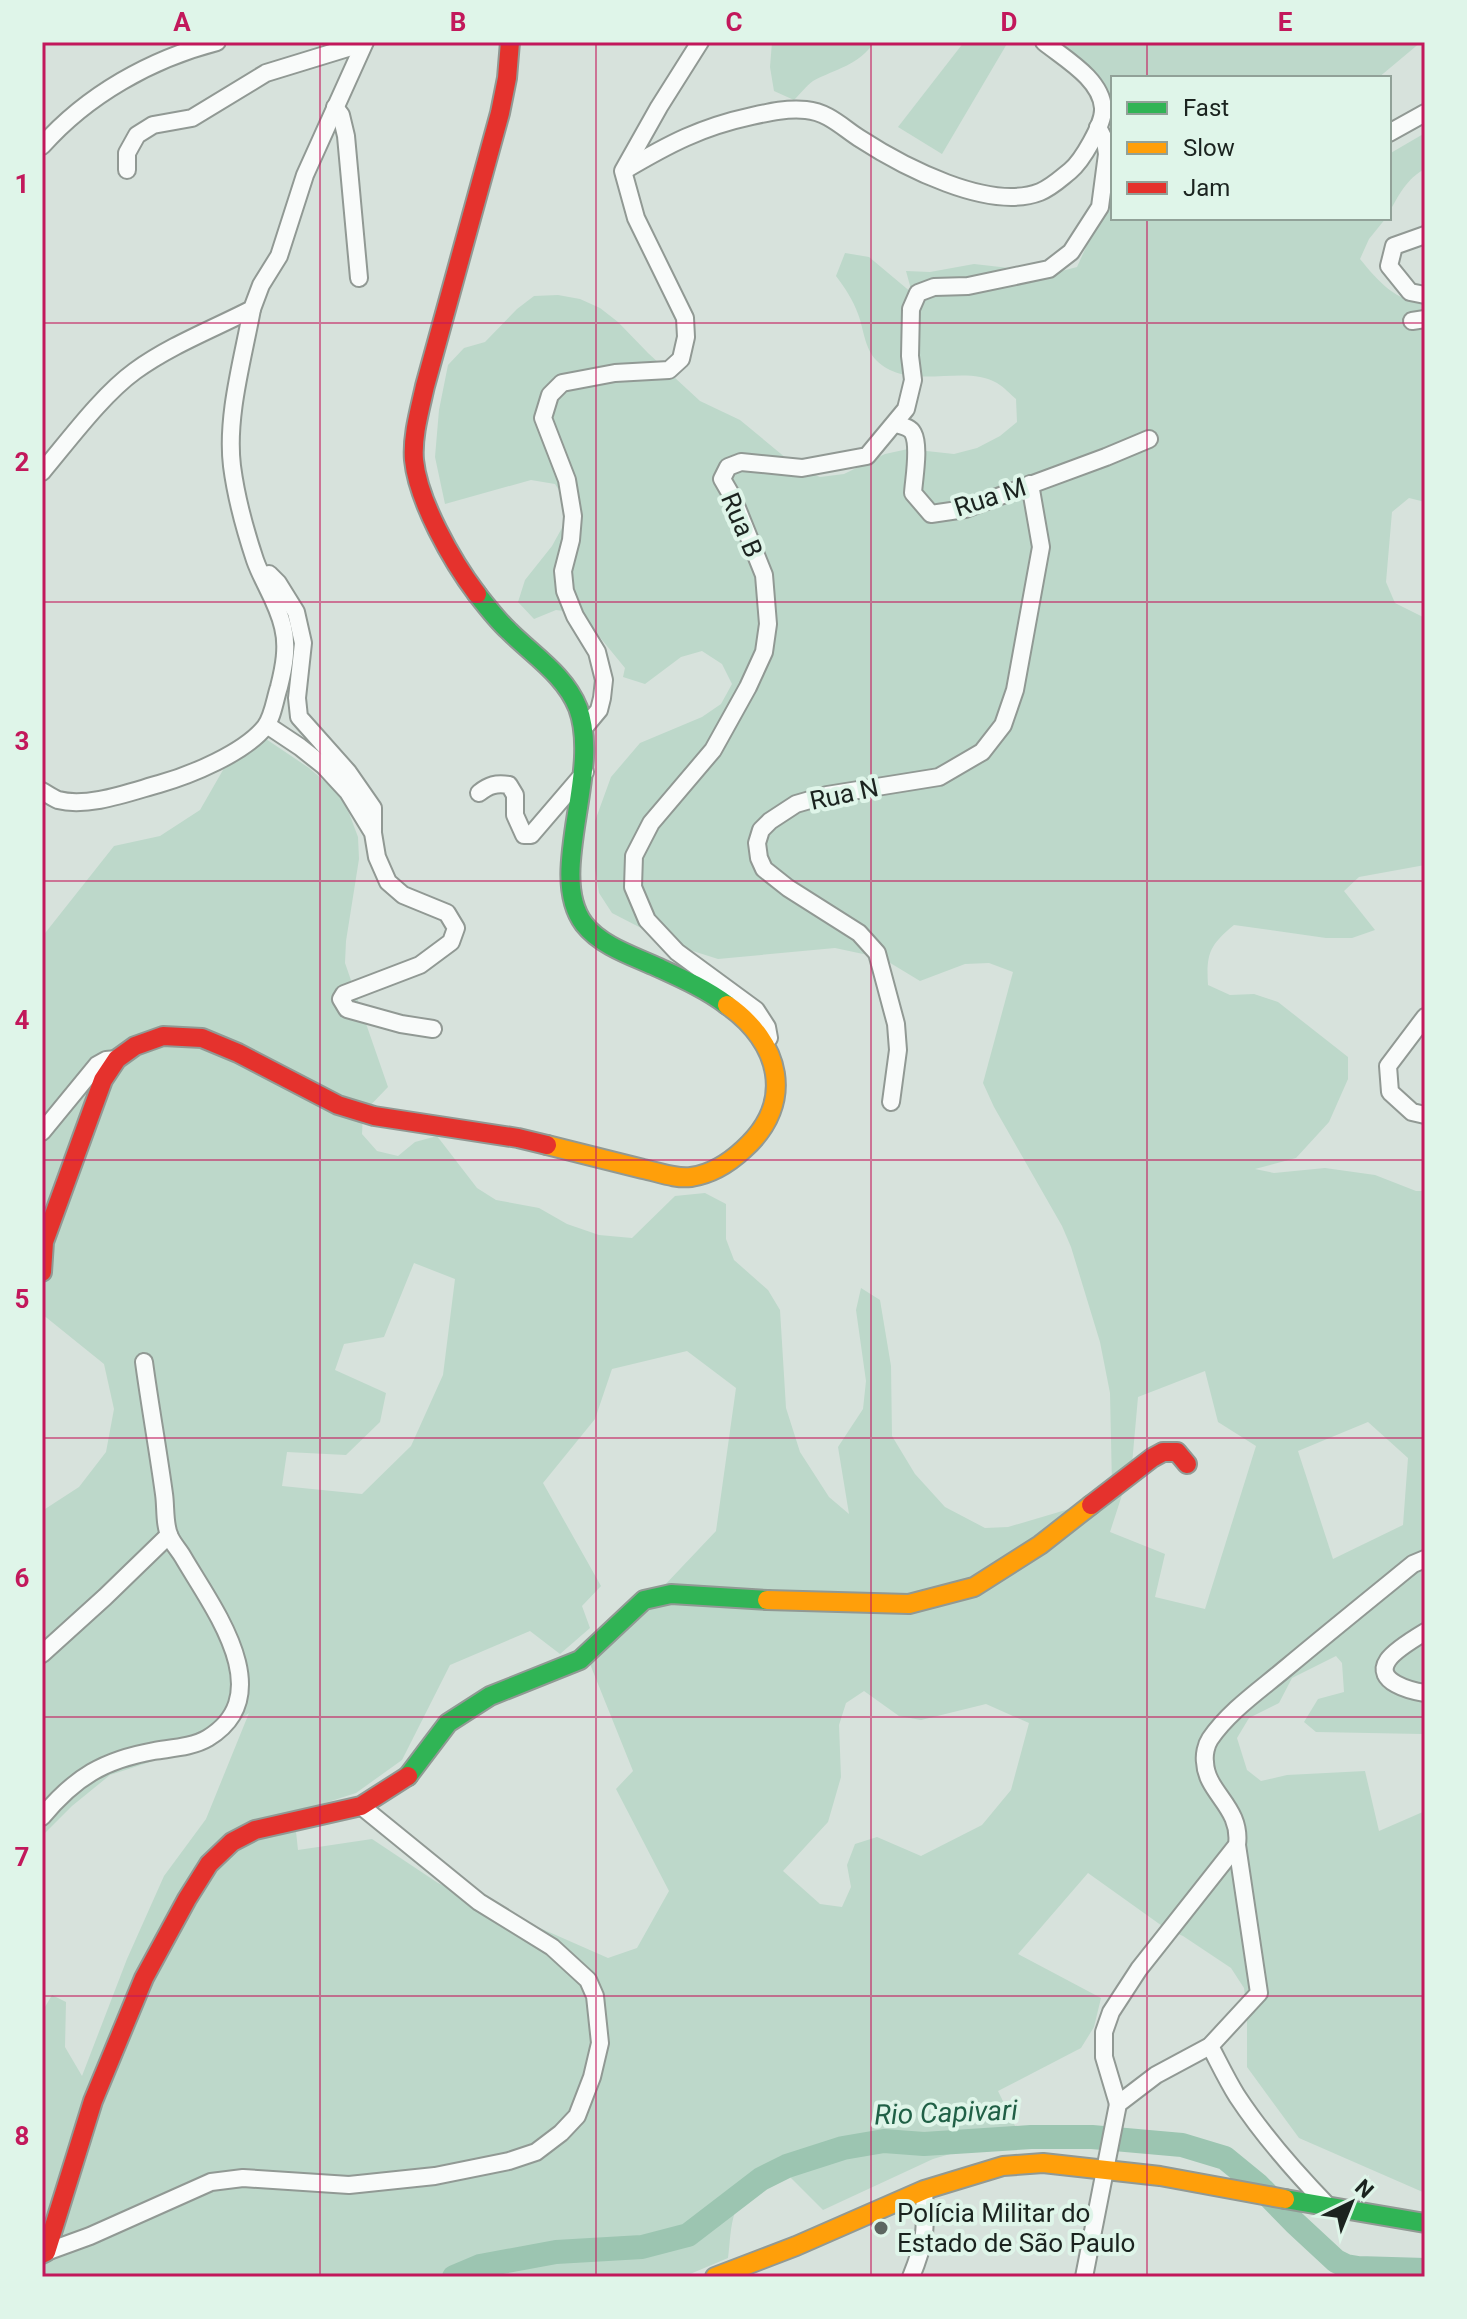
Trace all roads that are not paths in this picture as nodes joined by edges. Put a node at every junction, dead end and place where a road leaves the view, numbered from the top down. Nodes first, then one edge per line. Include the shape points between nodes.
1 (217, 42) edge
2 (364, 42) edge
3 (517, 42) edge
4 (700, 42) edge
5 (1044, 42) edge
6 (510, 51) edge
7 (335, 107) junction
8 (1425, 113) edge
9 (1098, 127) junction
10 (1391, 132) edge
11 (42, 146) edge
12 (127, 170) dead end
13 (623, 171) junction
14 (1425, 235) edge
15 (359, 278) dead end
16 (1425, 295) edge
17 (252, 309) junction
18 (896, 424) junction
19 (1149, 439) dead end
20 (42, 472) edge
21 (1030, 484) junction
22 (256, 563) junction
23 (267, 725) junction
24 (584, 728) junction
25 (586, 771) junction
26 (42, 791) edge
27 (479, 793) dead end
28 (373, 833) junction
29 (1425, 1017) edge
30 (433, 1029) dead end
31 (773, 1055) junction
32 (117, 1059) junction
33 (891, 1102) dead end
34 (1425, 1115) edge
35 (42, 1132) edge
36 (42, 1272) edge
37 (144, 1362) dead end
38 (1187, 1464) dead end
39 (169, 1535) junction
40 (1419, 1561) edge
41 (1425, 1632) edge
42 (42, 1654) edge
43 (1425, 1693) edge
44 (361, 1806) junction
45 (42, 1817) edge
46 (1237, 1845) junction
47 (1210, 2046) junction
48 (1117, 2109) junction
49 (1106, 2164) junction
50 (924, 2190) junction
51 (1329, 2207) junction
52 (1425, 2223) edge
53 (44, 2253) edge
54 (715, 2277) edge
55 (911, 2277) edge
56 (1084, 2277) edge

1 - 11 street via 184,50 120,82 92,99
2 - 7 street
2 - 12 street via 266,73 192,118 153,125 137,135 127,153
3 - 6 street
4 - 13 street
5 - 9 street via 1102,96
6 - 24 street via 497,126 419,410 414,460 436,526 456,563 479,599 565,686
7 - 15 street via 346,136
7 - 17 street via 305,175 279,256
8 - 10 street
9 - 13 street via 1076,166 1054,185 1015,197 944,183 809,110 779,110 719,123
9 - 18 street, Rua B via 1107,154 1100,207 1071,252 1049,269 918,293 911,309 913,380
13 - 24 street via 636,218 685,318 686,337 681,359 669,370 562,383 550,395 543,418 567,480 573,516 563,571 565,591 597,652 604,680 599,710
14 - 16 street via 1394,246 1389,266 1410,292
17 - 20 street via 133,372
17 - 22 street via 230,432 232,467
18 - 21 street, Rua M via 913,433 913,493 931,514 965,509
18 - 31 street, Rua B via 867,456 802,468 741,462 728,467 722,479 764,575 764,652 713,750 651,823 634,856 633,887 647,920 677,952 756,1010 767,1027
19 - 21 street, Rua M
21 - 33 street, Rua N via 1041,547 1015,690 1003,725 982,752 939,777 796,804 770,821 757,843 764,869 859,933 877,953 896,1024
22 - 23 street via 273,595 286,653
22 - 28 street via 278,583 296,612 303,643 299,717 373,808
23 - 26 street via 242,747 171,781 84,801 58,800
23 - 28 street via 324,766 348,792
24 - 25 street
25 - 27 street via 531,835 524,835 515,815 509,785 498,783
25 - 31 street via 571,872 572,898 582,921 614,948 729,1005 751,1023
28 - 30 street via 388,882 403,895 447,913 456,928 451,942 420,965 341,999 347,1009
29 - 34 street via 1388,1066 1390,1092 1412,1112
31 - 32 street via 777,1086 757,1137 715,1172 681,1178 518,1138 374,1116 338,1105 202,1038 163,1036
32 - 35 street via 97,1065
32 - 36 street via 103,1080 51,1220
37 - 39 street
38 - 44 street via 1177,1452 1163,1452 1040,1545 974,1587 909,1604 671,1594 644,1600 580,1660 490,1696 448,1723 404,1780
39 - 42 street
39 - 45 street via 231,1641 241,1674 239,1700 219,1730 206,1739 108,1763 72,1784
40 - 46 street via 1250,1697 1207,1743 1204,1764 1236,1823
41 - 43 street via 1388,1660 1385,1669 1398,1686
44 - 53 street via 255,1830 232,1842 209,1864 139,1992 93,2101
44 - 53 street via 479,1902 552,1947 588,1980 600,2043 577,2116 536,2152 435,2176 349,2185 243,2178 211,2182
46 - 47 street via 1259,1993
46 - 48 street via 1111,2012 1104,2057
47 - 48 street via 1156,2075
47 - 51 street via 1260,2129
48 - 49 street
49 - 50 street via 1003,2166
49 - 51 street
49 - 56 street
50 - 54 street
50 - 55 street via 925,2241
51 - 52 street

